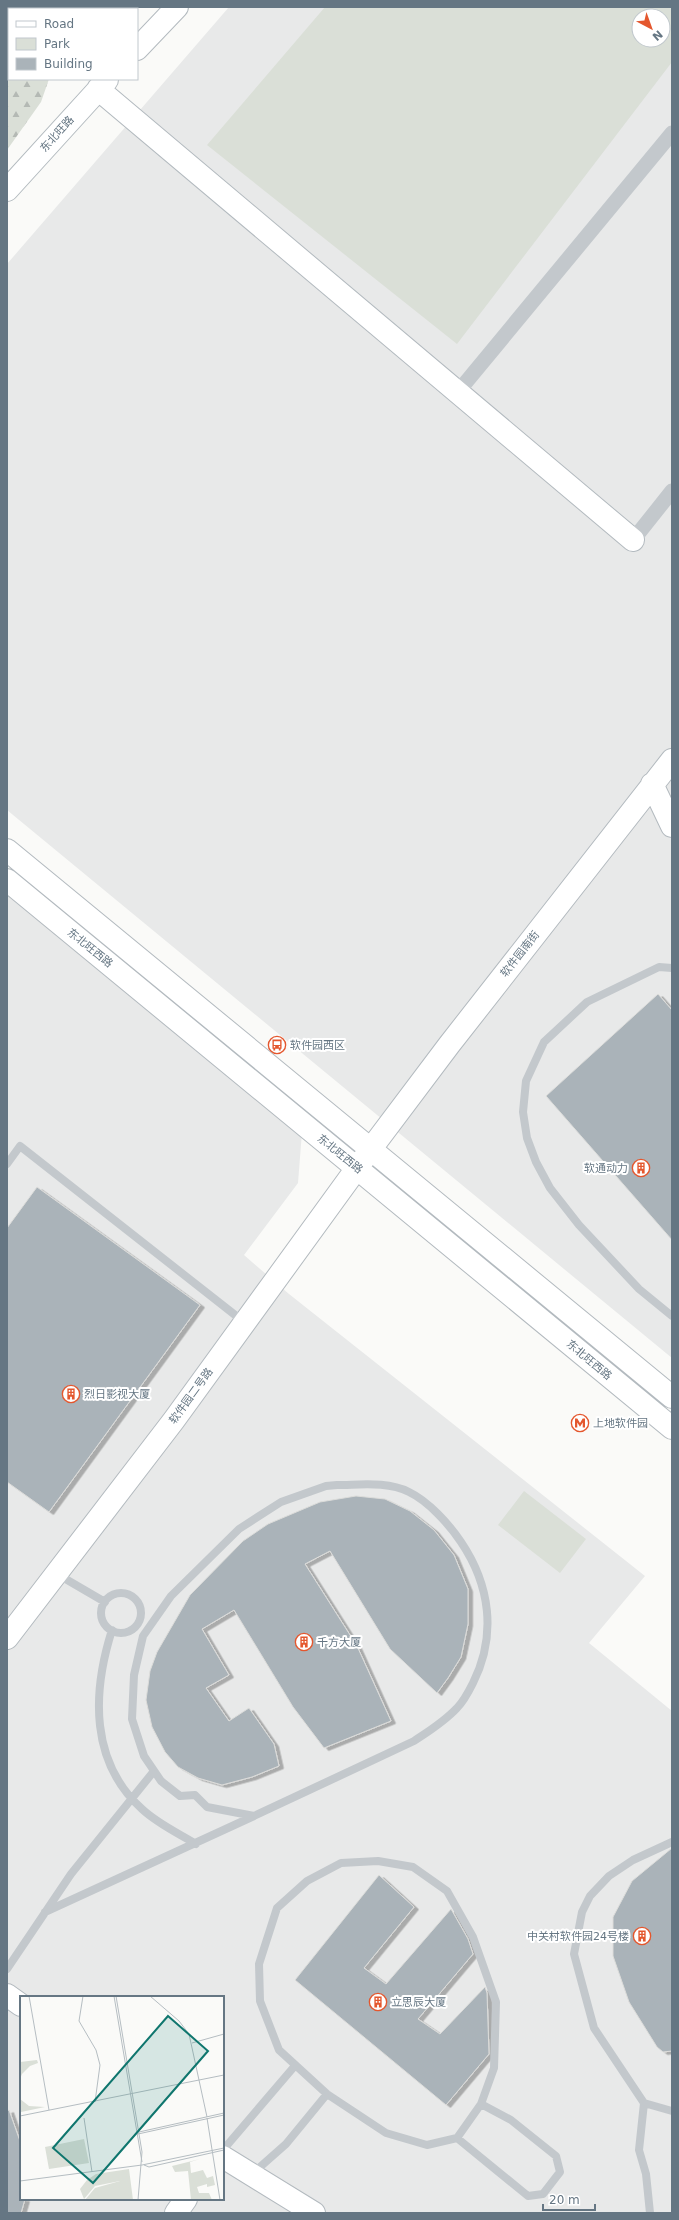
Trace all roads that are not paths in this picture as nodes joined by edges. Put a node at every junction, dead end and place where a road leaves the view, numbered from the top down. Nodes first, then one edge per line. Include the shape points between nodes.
1 (177, 7) edge
2 (138, 48) edge
3 (103, 84) edge
4 (671, 136) edge
5 (7, 190) edge
6 (457, 393) junction
7 (672, 490) edge
8 (633, 540) joint
9 (672, 760) edge
10 (652, 784) junction
11 (672, 826) edge
12 (7, 850) edge
13 (7, 880) edge
14 (672, 968) edge
15 (370, 1150) junction
16 (7, 1164) edge
17 (358, 1168) junction
18 (672, 1316) edge
19 (245, 1323) junction
20 (672, 1397) edge
21 (672, 1428) edge
22 (56, 1573) junction
23 (104, 1602) junction
24 (138, 1623) junction
25 (149, 1628) junction
26 (112, 1630) junction
27 (7, 1638) edge
28 (154, 1771) junction
29 (131, 1798) junction
30 (254, 1816) junction
31 (672, 1842) edge
32 (196, 1844) junction
33 (44, 1912) junction
34 (7, 1969) edge
35 (7, 1995) edge
36 (20, 2004) edge
37 (293, 2068) dead end
38 (327, 2094) junction
39 (644, 2103) junction
40 (481, 2104) junction
41 (672, 2111) edge
42 (457, 2138) junction
43 (224, 2149) edge
44 (224, 2158) edge
45 (251, 2174) junction
46 (185, 2200) edge
47 (176, 2213) edge
48 (314, 2213) edge
49 (650, 2213) edge

1 - 2 street
3 - 5 street, 东北旺路
3 - 6 street
4 - 6 street
6 - 8 street
7 - 8 street
9 - 10 street, 软件园南街
10 - 11 street
10 - 15 street, 软件园南街
12 - 15 street, 东北旺西路
13 - 17 street, 东北旺西路
14 - 18 lane via 659,967 587,1002 544,1042 526,1081 523,1112 527,1138 550,1188 579,1225 639,1288
15 - 17 street, 软件园二号路
15 - 20 street, 东北旺西路
16 - 19 lane via 20,1146
17 - 19 street, 软件园二号路
17 - 21 street, 东北旺西路
19 - 22 street, 软件园二号路
22 - 23 lane
22 - 27 street, 软件园二号路
23 - 24 lane via 115,1594 129,1594 141,1610
23 - 26 lane via 101,1615 106,1626
24 - 25 lane
24 - 26 lane via 123,1633
25 - 28 lane via 143,1636 134,1675 132,1719 144,1756
25 - 30 lane via 171,1596 239,1529 281,1502 326,1486 390,1486 409,1492 441,1517 467,1552 484,1589 488,1637 478,1674 459,1707 436,1727 414,1741
26 - 29 lane via 105,1650 99,1685 102,1740 111,1766
28 - 29 lane
28 - 30 lane via 161,1781 180,1796 195,1795 207,1807
29 - 32 lane via 158,1821
29 - 33 lane
30 - 32 lane
31 - 39 lane via 634,1860 610,1876 590,1896 582,1912 574,1954 594,2028
32 - 33 lane
33 - 34 lane
35 - 36 street
37 - 43 lane
38 - 40 lane via 279,2050 260,2001 259,1964 277,1908 307,1881 341,1863 378,1861 412,1867 447,1891 473,1937 496,2002 494,2068
38 - 42 lane via 386,2133 426,2145
38 - 45 lane via 286,2144
39 - 41 lane
39 - 49 lane via 639,2150 646,2174
40 - 42 lane
40 - 42 lane via 511,2120 556,2156 560,2172 544,2194 528,2196
44 - 45 street
45 - 48 street
46 - 47 street

